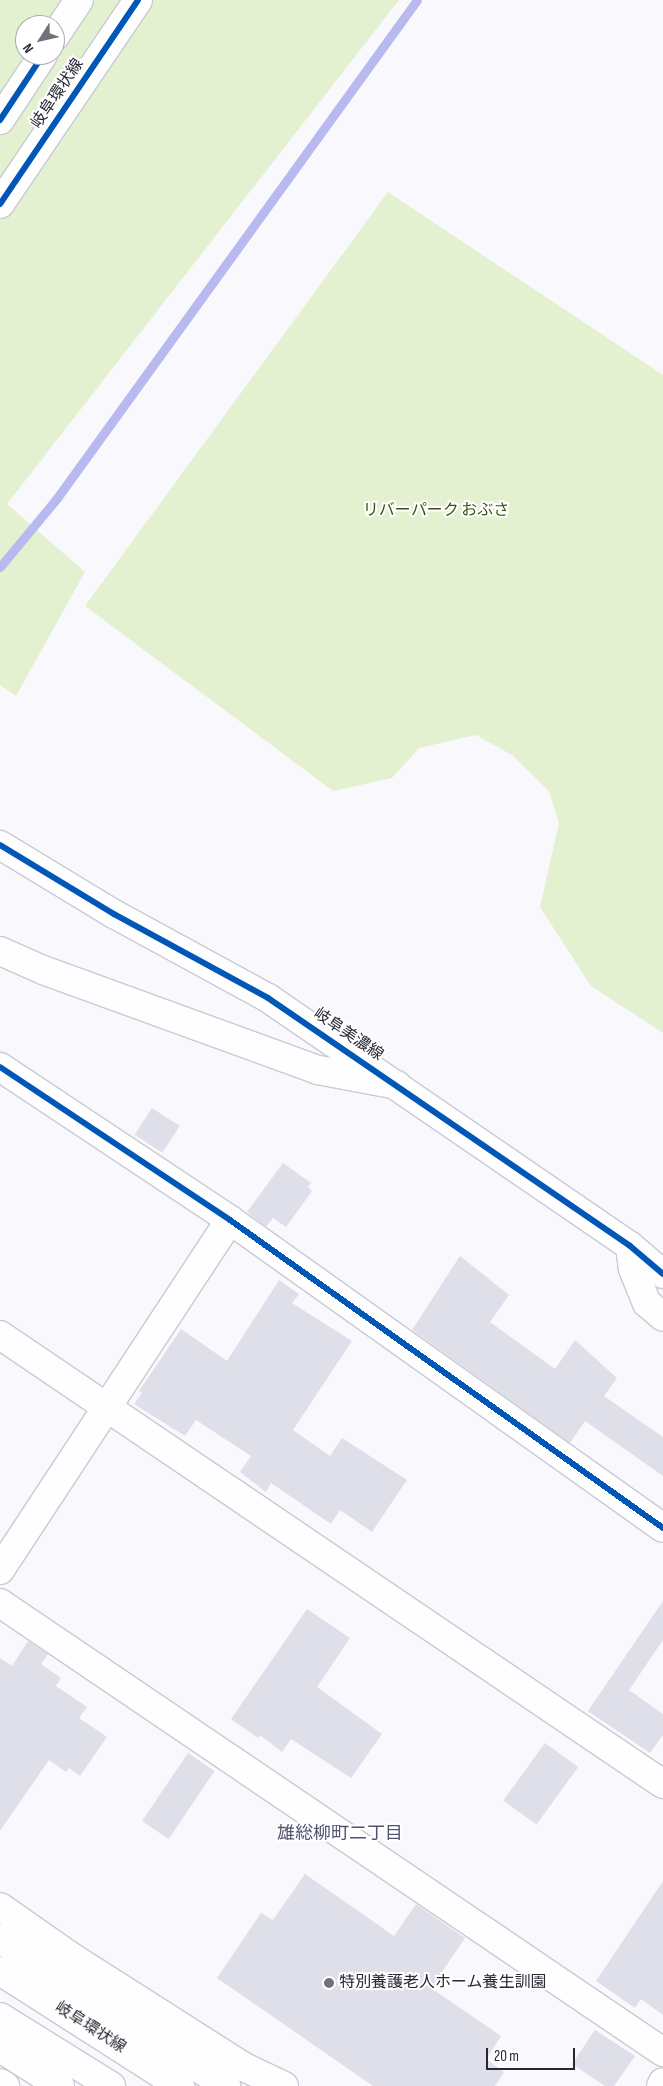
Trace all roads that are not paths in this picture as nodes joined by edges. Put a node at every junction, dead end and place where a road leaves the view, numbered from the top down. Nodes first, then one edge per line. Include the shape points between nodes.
1 (79, 0) edge
2 (138, 0) edge
3 (65, 21) edge
4 (36, 65) edge
5 (0, 120) edge
6 (0, 204) edge
7 (0, 845) edge
8 (0, 951) edge
9 (0, 1067) edge
10 (398, 1085) junction
11 (230, 1220) junction
12 (630, 1246) junction
13 (663, 1274) edge
14 (663, 1317) edge
15 (0, 1335) edge
16 (107, 1407) junction
17 (663, 1528) edge
18 (0, 1570) edge
19 (0, 1603) edge
20 (663, 1784) edge
21 (0, 1907) edge
22 (0, 1938) edge
23 (0, 1971) edge
24 (0, 2017) edge
25 (0, 2048) edge
26 (663, 2052) edge
27 (663, 2082) edge
28 (0, 2083) edge
29 (5, 2086) edge
30 (60, 2086) edge
31 (111, 2086) edge
32 (180, 2086) edge
33 (226, 2086) edge
34 (284, 2086) edge
35 (660, 2086) edge

1 - 3 street
2 - 6 street, 岐阜環状線
4 - 5 street, 岐阜環状線
7 - 10 street, 岐阜美濃線 via 114,914 268,998
8 - 10 street via 43,970 318,1070
9 - 11 street
10 - 12 street, 岐阜美濃線
11 - 16 street
11 - 17 street
12 - 13 street, 岐阜美濃線
12 - 14 street via 633,1269 647,1303
15 - 16 street
16 - 18 street
16 - 20 street
19 - 26 street
21 - 34 street via 70,1956 246,2068
22 - 33 street
23 - 32 street, 岐阜環状線
24 - 31 street
25 - 30 street
27 - 35 street
28 - 29 street

